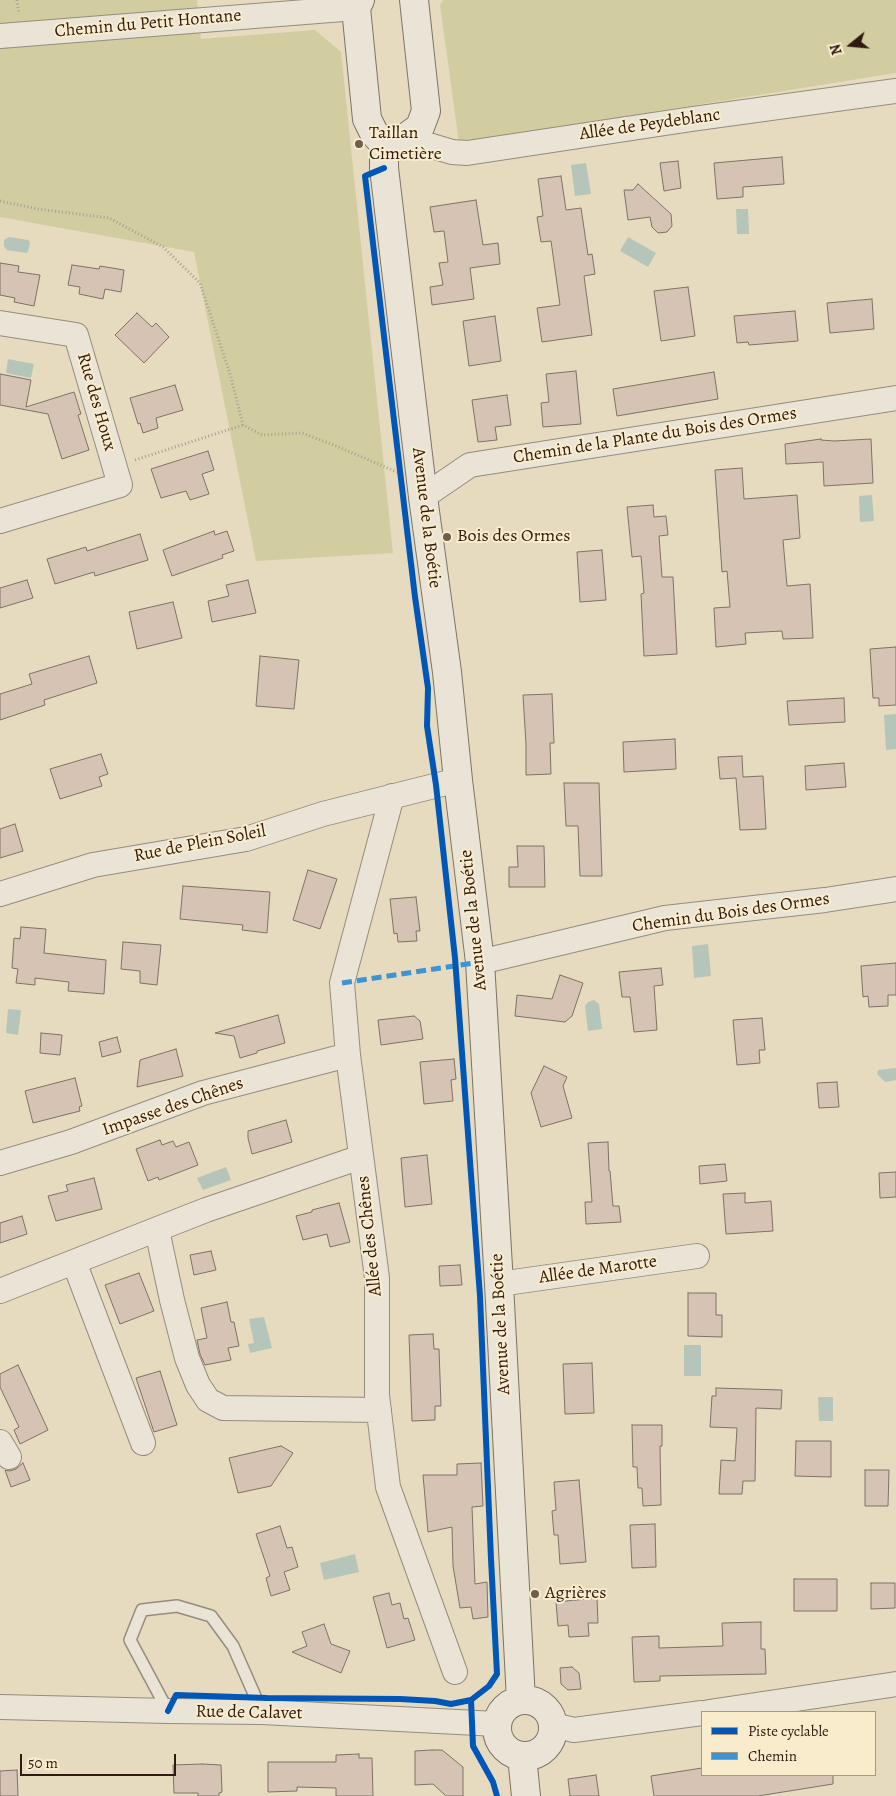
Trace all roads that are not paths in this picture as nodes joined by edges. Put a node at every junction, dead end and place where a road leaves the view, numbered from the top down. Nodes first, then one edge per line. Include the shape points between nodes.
1 (415, 0) edge
2 (358, 4) edge
3 (232, 8) edge
4 (0, 36) edge
5 (896, 91) edge
6 (394, 141) junction
7 (0, 322) edge
8 (896, 398) edge
9 (412, 490) junction
10 (0, 521) edge
11 (458, 780) junction
12 (392, 796) junction
13 (896, 889) edge
14 (0, 894) edge
15 (480, 962) junction
16 (348, 1055) junction
17 (361, 1157) junction
18 (0, 1163) edge
19 (157, 1230) junction
20 (696, 1256) dead end
21 (74, 1262) junction
22 (499, 1284) junction
23 (0, 1291) edge
24 (379, 1410) junction
25 (143, 1443) dead end
26 (455, 1672) dead end
27 (896, 1684) edge
28 (520, 1700) junction
29 (0, 1707) edge
30 (716, 1711) edge
31 (168, 1712) junction
32 (262, 1712) junction
33 (701, 1713) edge
34 (497, 1724) junction
35 (553, 1725) junction
36 (522, 1756) junction
37 (526, 1796) edge

1 - 6 main road via 426,111 420,127
2 - 3 street, Chemin du Petit Hontane
2 - 6 main road via 368,119 374,133
3 - 4 street, Chemin du Petit Hontane
5 - 6 street, Allée de Peydeblanc via 467,153
6 - 9 main road, Avenue de la Boétie via 384,168
7 - 10 street, Rue des Houx via 76,335 118,476
8 - 9 street, Chemin de la Plante du Bois des Ormes via 470,464
9 - 11 main road, Avenue de la Boétie via 447,672
11 - 12 street, Rue de Plein Soleil
11 - 15 main road, Avenue de la Boétie
12 - 14 street, Rue de Plein Soleil via 246,839 93,864
12 - 16 street, Allée des Chênes via 342,983
13 - 15 street, Chemin du Bois des Ormes via 665,918
15 - 22 main road, Avenue de la Boétie
16 - 17 street, Allée des Chênes
16 - 18 street, Impasse des Chênes via 203,1093 71,1142
17 - 19 street
17 - 24 street, Allée des Chênes via 377,1278
19 - 21 street
19 - 24 street via 187,1358 208,1400 223,1408
20 - 22 street, Allée de Marotte
21 - 23 street
21 - 25 street
22 - 28 main road, Avenue de la Boétie
24 - 26 street, Allée des Chênes via 388,1487
27 - 30 street
28 - 34 main road via 505,1708
28 - 35 main road via 530,1700 546,1708
29 - 31 street, Rue de Calavet
31 - 32 street, Rue de Calavet
31 - 32 lane via 130,1640 142,1610 177,1606 212,1616 233,1646
32 - 34 street, Rue de Calavet
33 - 35 street via 574,1730
34 - 36 main road via 500,1741 513,1754
35 - 36 main road via 545,1748
36 - 37 main road

